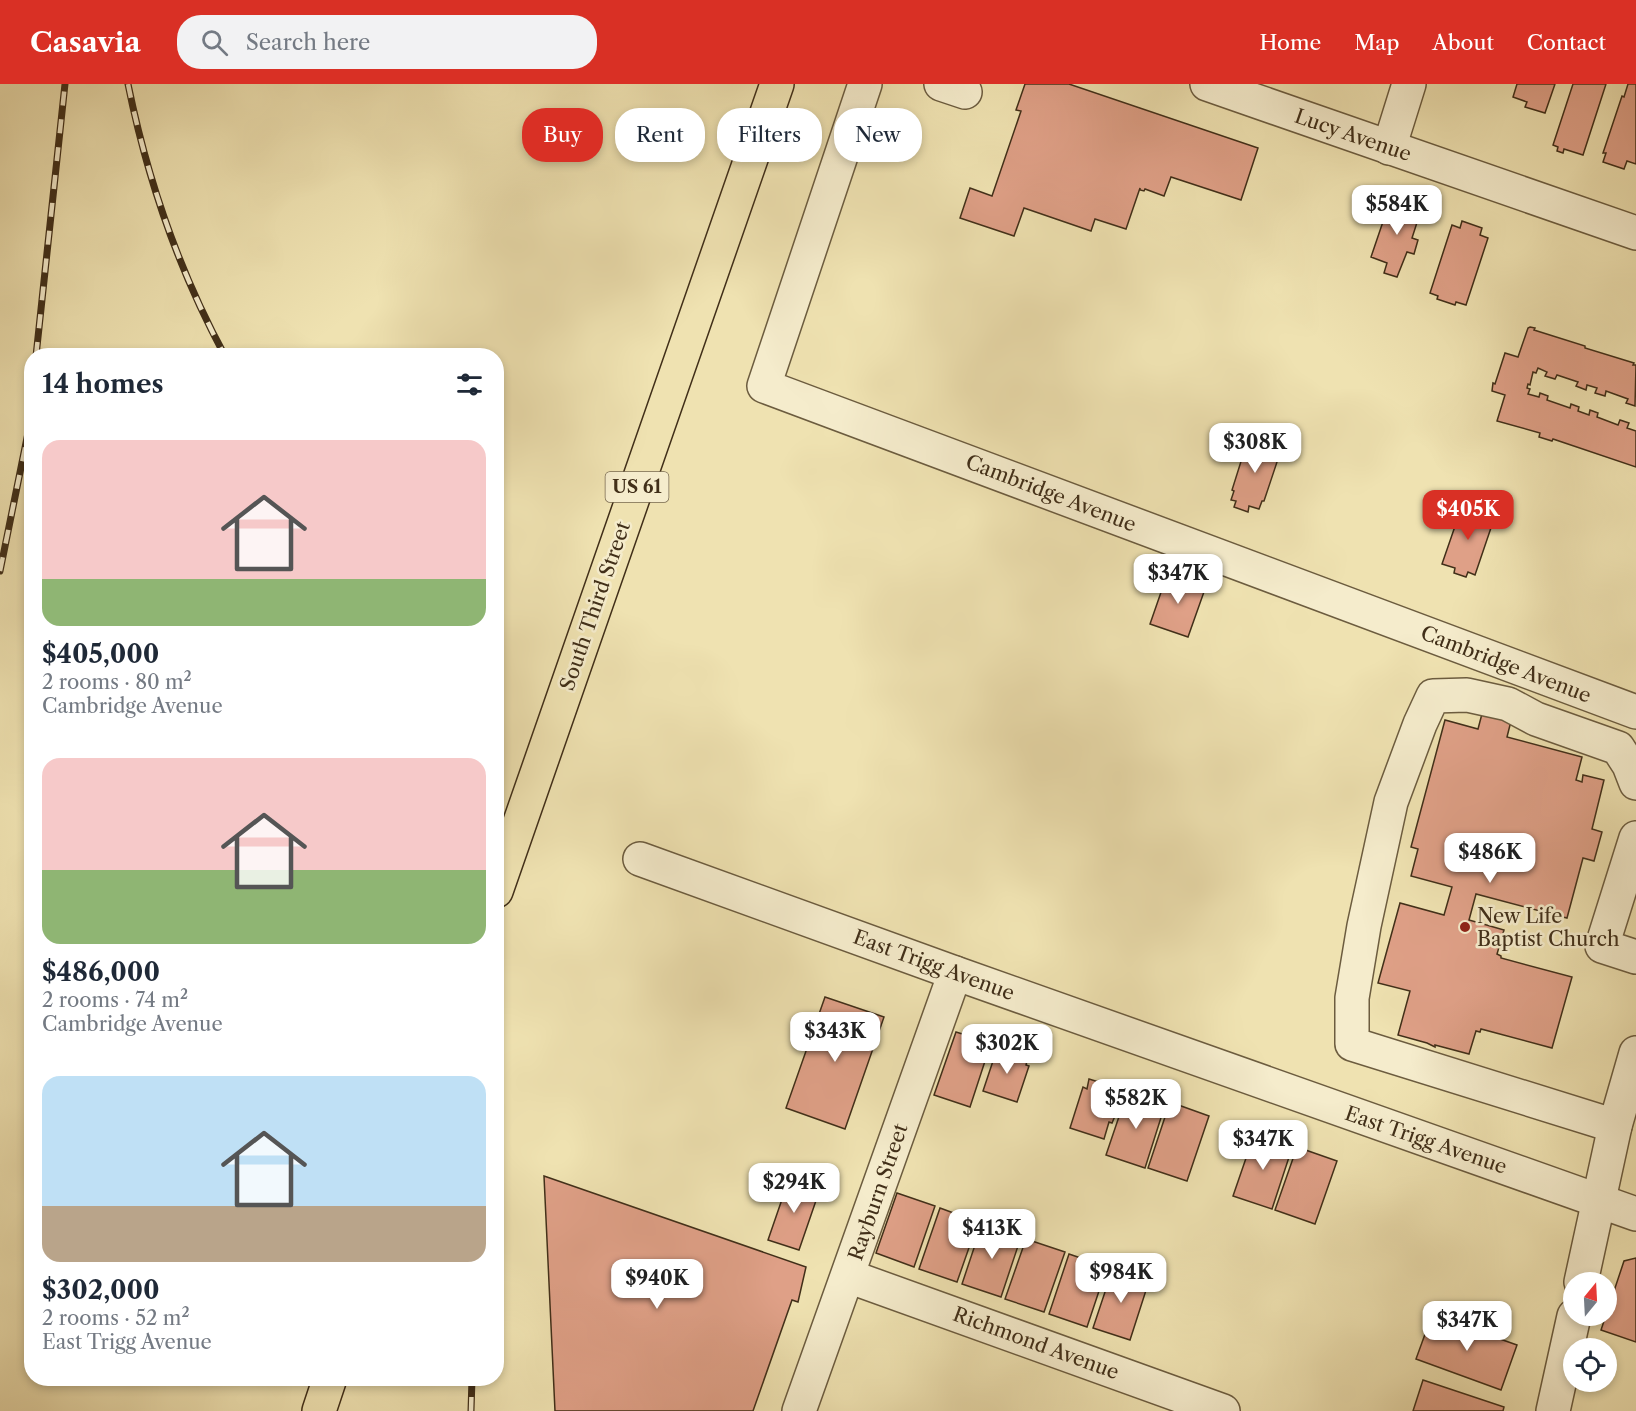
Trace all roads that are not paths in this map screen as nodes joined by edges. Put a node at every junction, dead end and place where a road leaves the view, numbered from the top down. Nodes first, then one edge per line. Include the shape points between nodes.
1 (777, 84) edge
2 (865, 84) edge
3 (1207, 84) edge
4 (1409, 84) edge
5 (1389, 148) junction
6 (1636, 233) edge
7 (1636, 712) edge
8 (1636, 783) edge
9 (1636, 836) edge
10 (640, 859) dead end
11 (504, 868) edge
12 (1636, 957) edge
13 (955, 973) junction
14 (1636, 1053) edge
15 (1615, 1126) junction
16 (1599, 1201) junction
17 (1636, 1214) edge
18 (1583, 1272) edge
19 (848, 1276) junction
20 (1572, 1326) edge
21 (799, 1411) edge
22 (1223, 1411) edge
23 (1553, 1411) edge

1 - 11 main road, South Third Street / US 61
2 - 7 street, Cambridge Avenue via 764,386
3 - 5 street, Lucy Avenue
4 - 5 street
5 - 6 street, Lucy Avenue
8 - 15 street via 1618,748 1536,719 1508,704 1467,695 1433,696 1391,802 1352,998 1352,1044
9 - 12 street via 1602,946
10 - 13 street, East Trigg Avenue
13 - 16 street, East Trigg Avenue
13 - 19 street, Rayburn Street
14 - 15 street
15 - 16 street
16 - 17 street, East Trigg Avenue
16 - 18 street
19 - 21 street, Rayburn Street
19 - 22 street, Richmond Avenue
20 - 23 street

